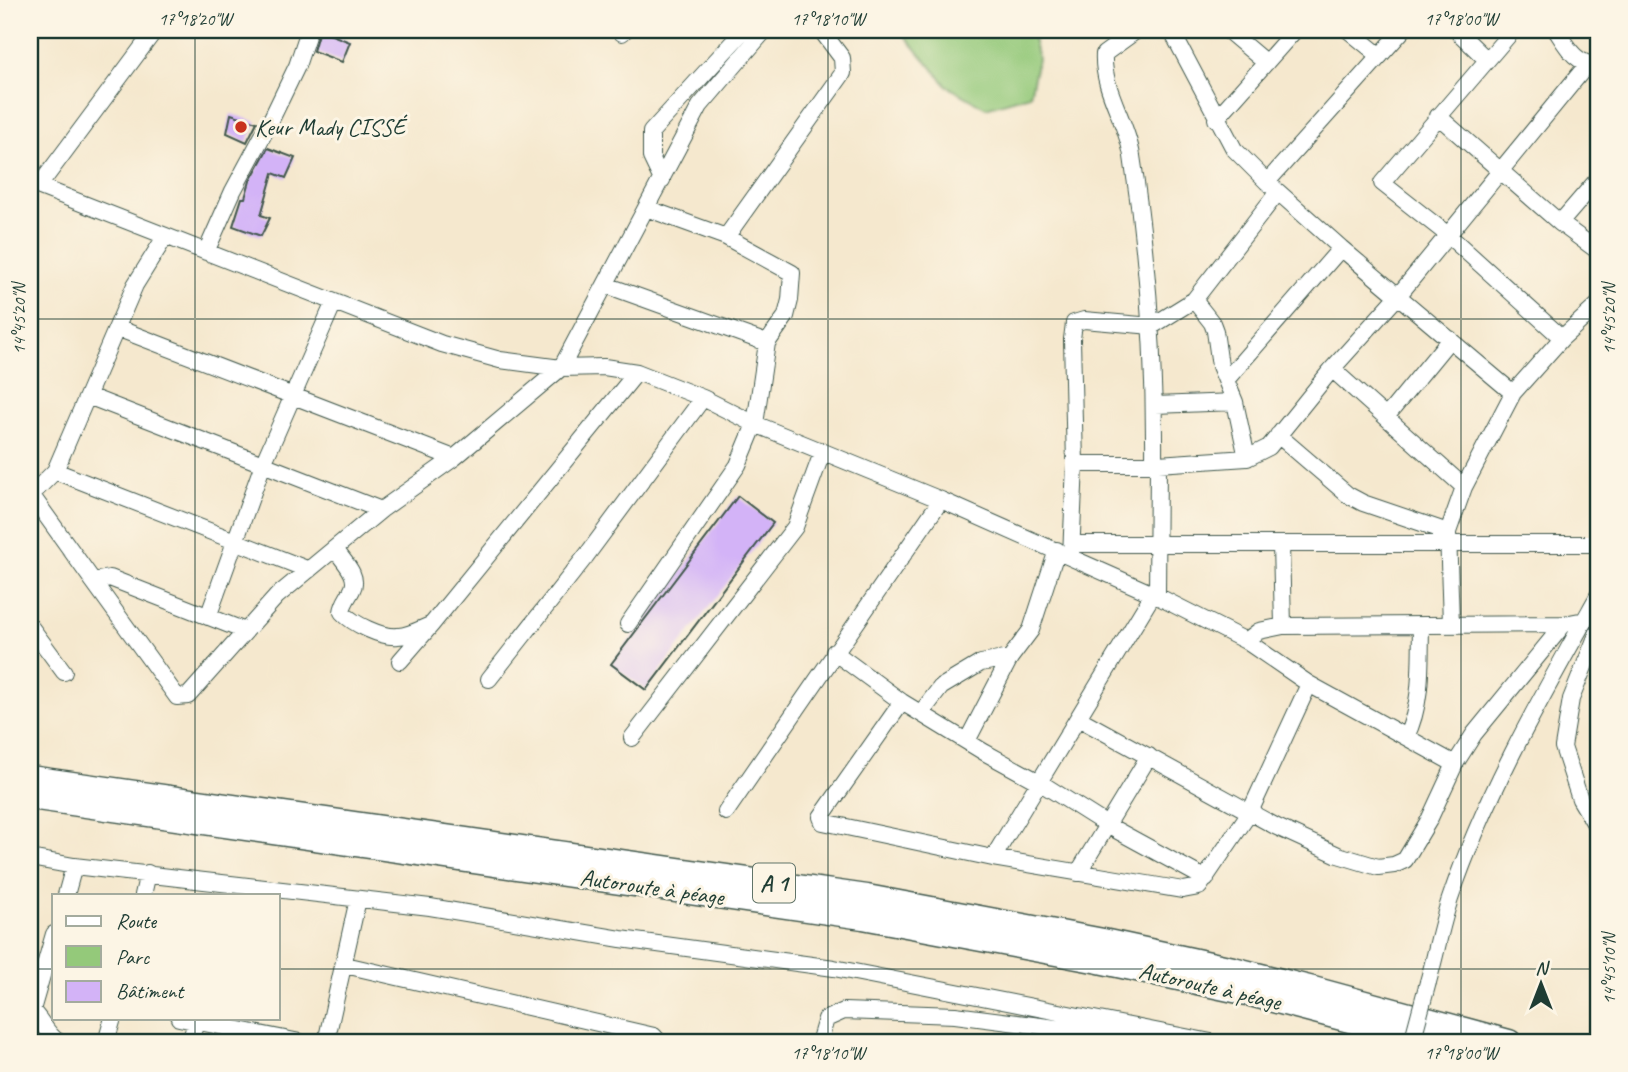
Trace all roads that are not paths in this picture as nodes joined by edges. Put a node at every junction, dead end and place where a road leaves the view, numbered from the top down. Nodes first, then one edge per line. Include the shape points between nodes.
1 (155, 30) edge
2 (309, 30) edge
3 (744, 30) edge
4 (765, 30) edge
5 (821, 30) edge
6 (1137, 30) edge
7 (1171, 30) edge
8 (1227, 30) edge
9 (1294, 30) edge
10 (1348, 30) edge
11 (1403, 30) edge
12 (1456, 30) edge
13 (1513, 30) edge
14 (1556, 30) edge
15 (1380, 55) junction
16 (1486, 59) junction
17 (1266, 63) junction
18 (1593, 65) edge
19 (1438, 116) junction
20 (1216, 119) junction
21 (1499, 171) junction
22 (1598, 179) edge
23 (662, 180) junction
24 (34, 185) edge
25 (1272, 187) junction
26 (646, 208) junction
27 (1560, 223) junction
28 (1448, 235) junction
29 (165, 237) junction
30 (726, 237) junction
31 (1341, 248) junction
32 (1598, 251) edge
33 (206, 253) junction
34 (606, 285) junction
35 (1398, 296) junction
36 (1194, 299) junction
37 (334, 302) junction
38 (1598, 304) edge
39 (1152, 326) junction
40 (117, 328) junction
41 (1562, 338) junction
42 (1450, 339) junction
43 (767, 343) junction
44 (561, 368) junction
45 (1332, 369) junction
46 (637, 372) junction
47 (1226, 380) junction
48 (1513, 393) junction
49 (292, 394) junction
50 (88, 396) junction
51 (703, 398) junction
52 (1234, 402) junction
53 (1155, 405) junction
54 (1387, 417) junction
55 (755, 424) junction
56 (1278, 435) junction
57 (822, 453) junction
58 (454, 457) junction
59 (1247, 458) junction
60 (263, 464) junction
61 (1076, 464) junction
62 (1156, 464) junction
63 (55, 471) junction
64 (1464, 487) junction
65 (31, 494) edge
66 (941, 500) junction
67 (381, 510) junction
68 (1449, 538) junction
69 (236, 543) junction
70 (1158, 544) junction
71 (1281, 544) junction
72 (1598, 544) edge
73 (335, 549) junction
74 (1067, 550) junction
75 (309, 570) junction
76 (93, 581) junction
77 (1155, 595) junction
78 (1598, 596) edge
79 (208, 617) junction
80 (1585, 620) junction
81 (432, 624) junction
82 (628, 624) dead end
83 (1451, 624) junction
84 (1564, 624) junction
85 (30, 626) edge
86 (1283, 626) junction
87 (1421, 626) junction
88 (245, 631) junction
89 (1598, 632) edge
90 (1246, 641) junction
91 (834, 652) junction
92 (1010, 658) junction
93 (400, 661) dead end
94 (64, 672) dead end
95 (489, 679) dead end
96 (1310, 684) junction
97 (902, 702) junction
98 (920, 713) junction
99 (1078, 718) junction
100 (1406, 737) junction
101 (632, 738) dead end
102 (967, 741) junction
103 (1149, 755) junction
104 (1455, 764) junction
105 (30, 778) edge
106 (1039, 782) junction
107 (30, 797) edge
108 (726, 812) dead end
109 (1250, 812) junction
110 (1107, 825) junction
111 (1598, 829) edge
112 (30, 858) edge
113 (993, 858) junction
114 (74, 866) junction
115 (148, 873) junction
116 (1078, 873) junction
117 (1206, 879) junction
118 (193, 888) edge
119 (274, 893) edge
120 (66, 894) edge
121 (143, 894) edge
122 (358, 899) junction
123 (52, 941) edge
124 (345, 965) junction
125 (31, 1009) edge
126 (112, 1020) edge
127 (187, 1020) edge
128 (196, 1022) junction
129 (239, 1024) edge
130 (1100, 1038) edge
131 (816, 1040) edge
132 (56, 1042) edge
133 (106, 1042) edge
134 (190, 1042) edge
135 (300, 1042) edge
136 (326, 1042) edge
137 (659, 1042) edge
138 (1138, 1042) edge
139 (1211, 1042) edge
140 (1412, 1042) edge
141 (1433, 1042) edge
142 (1509, 1042) edge

1 - 24 street
2 - 33 street via 297,66
3 - 23 street via 651,132 651,157
4 - 23 street via 700,106
5 - 30 street via 842,58 843,73
6 - 39 street via 1104,54 1103,69 1132,152
7 - 20 street
8 - 17 street
9 - 17 street
10 - 15 street
11 - 15 street
12 - 16 street
13 - 16 street
14 - 18 street via 1571,54
15 - 25 street
16 - 19 street
17 - 20 street
18 - 21 street
19 - 21 street
19 - 28 street via 1382,183
20 - 25 street via 1234,149
21 - 27 street
21 - 28 street
22 - 27 street
23 - 26 street
24 - 29 street
25 - 31 street
25 - 36 street
26 - 30 street
26 - 34 street
27 - 32 street
28 - 35 street
28 - 41 street
29 - 33 street
29 - 40 street via 135,285
30 - 43 street via 792,273 786,316
31 - 35 street
31 - 47 street
33 - 37 street
34 - 43 street
34 - 44 street
35 - 42 street
35 - 45 street
36 - 39 street
36 - 47 street via 1212,323
37 - 44 street via 442,344 500,360
37 - 49 street
38 - 41 street
39 - 53 street
39 - 61 street via 1074,323
40 - 49 street
40 - 50 street
41 - 48 street
42 - 48 street
42 - 54 street
43 - 55 street
44 - 46 street
44 - 58 street
45 - 54 street
45 - 56 street
46 - 51 street
46 - 81 street
47 - 52 street
48 - 64 street
49 - 58 street
49 - 60 street
50 - 60 street
50 - 63 street
51 - 55 street
51 - 95 street
52 - 53 street
52 - 59 street
53 - 62 street
54 - 64 street
55 - 57 street
55 - 82 street via 738,465
56 - 59 street via 1269,447
56 - 68 street via 1348,495
57 - 66 street
57 - 101 street via 794,527
58 - 67 street
59 - 62 street
60 - 67 street
60 - 69 street
61 - 62 street
61 - 74 street
62 - 70 street
63 - 65 street
63 - 69 street
64 - 68 street
65 - 76 street
66 - 74 street
66 - 91 street
67 - 73 street
68 - 71 street
68 - 72 street
68 - 83 street
69 - 75 street
69 - 79 street
70 - 71 street
70 - 74 street
70 - 77 street
71 - 86 street
73 - 75 street
73 - 81 street via 355,579 343,606 345,615 369,630 397,637
74 - 77 street
74 - 92 street via 1031,630
75 - 88 street
76 - 79 street via 110,578
76 - 88 street via 177,696 188,696
77 - 90 street
77 - 99 street
78 - 80 street
79 - 88 street
80 - 84 street
80 - 140 street, bridge via 1486,809 1450,900
81 - 93 street
83 - 84 street
83 - 87 street
84 - 104 street
85 - 94 street
86 - 87 street
86 - 90 street via 1259,631
87 - 100 street via 1418,704
89 - 111 street via 1571,699 1563,747 1580,799
90 - 96 street
91 - 97 street
91 - 108 street
92 - 98 street via 981,663 941,687
92 - 102 street
96 - 100 street
96 - 109 street
97 - 98 street
97 - 113 street via 821,820
98 - 102 street
99 - 103 street
99 - 106 street
100 - 104 street
102 - 106 street
103 - 109 street
103 - 110 street
104 - 109 street via 1405,860 1394,865 1378,867 1338,855
105 - 142 highway, A 1 via 894,902 1233,969
106 - 110 street
106 - 113 street
107 - 141 highway, Autoroute à péage / A 1 via 863,917 1239,991
109 - 117 street
110 - 116 street
110 - 117 street
112 - 114 street
113 - 116 street
114 - 115 street
114 - 120 street
115 - 118 street
115 - 121 street
116 - 117 street via 1182,890 1199,887
118 - 119 street
119 - 122 street
122 - 124 street
122 - 139 street via 834,968
123 - 125 street
124 - 136 street
124 - 137 street via 654,1037
125 - 132 street
126 - 133 street
127 - 128 street
128 - 129 street
128 - 134 street
129 - 135 street
130 - 131 street via 954,1015 845,1011 826,1019
130 - 138 street

